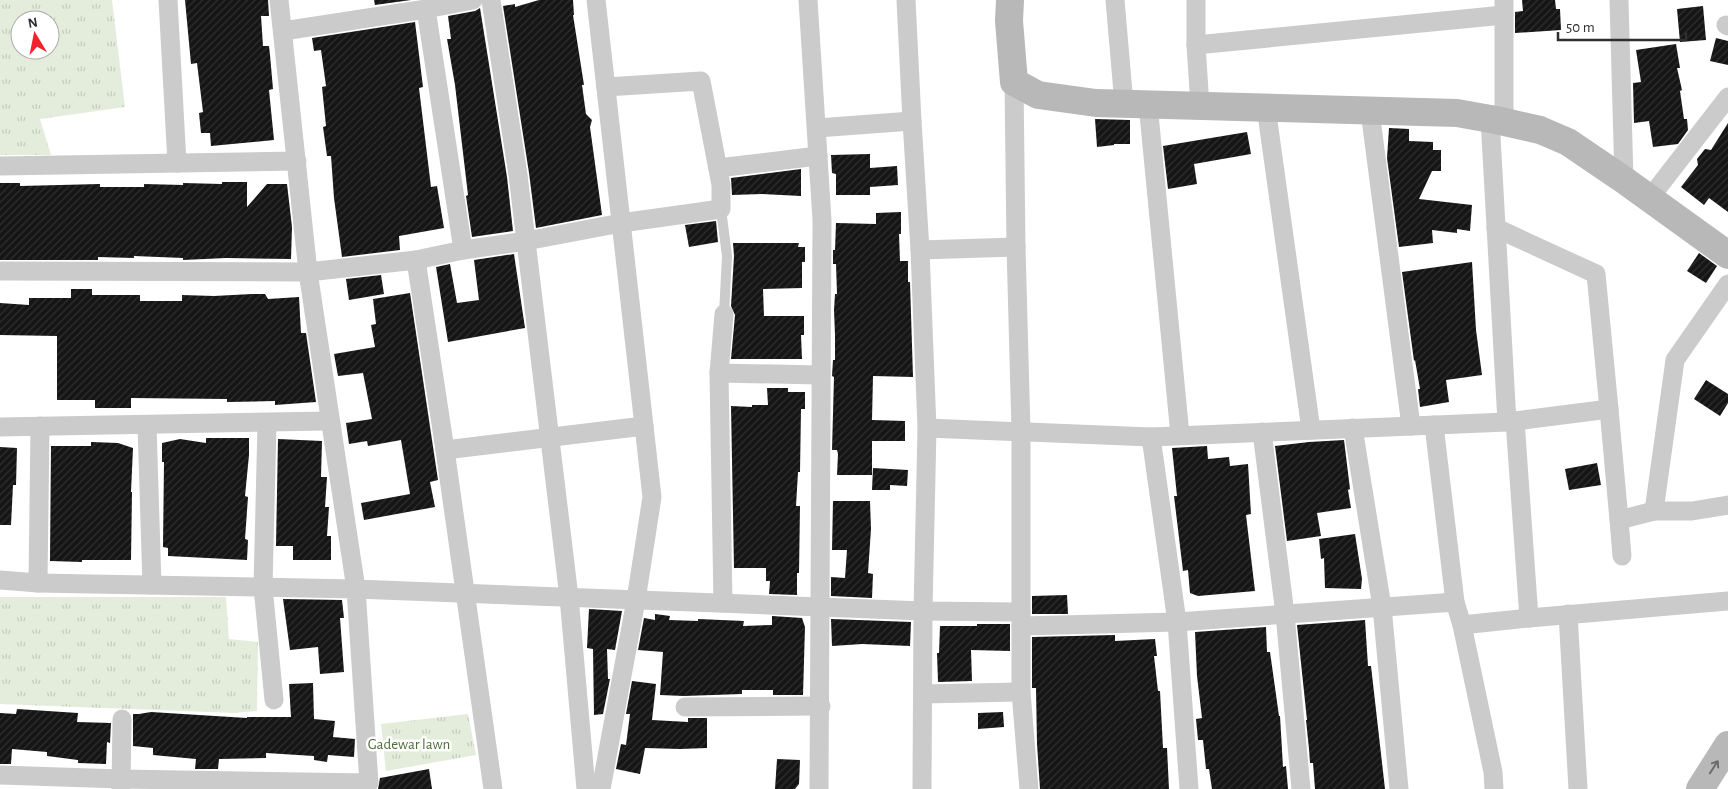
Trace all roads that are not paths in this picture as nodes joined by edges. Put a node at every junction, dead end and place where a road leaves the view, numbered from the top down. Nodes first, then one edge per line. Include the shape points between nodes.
1 (168, 0) edge
2 (280, 0) edge
3 (473, 0) edge
4 (491, 0) edge
5 (596, 0) edge
6 (808, 0) edge
7 (906, 0) edge
8 (1010, 0) edge
9 (1116, 0) edge
10 (1196, 0) edge
11 (1619, 0) edge
12 (436, 5) edge
13 (1504, 8) edge
14 (283, 31) junction
15 (1196, 45) junction
16 (1014, 82) junction
17 (606, 87) junction
18 (1728, 97) edge
19 (1136, 104) junction
20 (1200, 106) junction
21 (1266, 108) junction
22 (1370, 110) junction
23 (1497, 120) junction
24 (912, 121) junction
25 (817, 128) junction
26 (818, 156) junction
27 (296, 161) junction
28 (177, 162) junction
29 (0, 166) edge
30 (718, 168) junction
31 (1624, 180) junction
32 (1649, 199) junction
33 (721, 209) junction
34 (622, 223) junction
35 (1496, 228) junction
36 (526, 240) junction
37 (1016, 247) junction
38 (463, 250) junction
39 (920, 250) junction
40 (1728, 255) edge
41 (416, 260) junction
42 (0, 271) edge
43 (308, 272) junction
44 (1728, 284) edge
45 (724, 314) joint
46 (719, 373) junction
47 (820, 375) junction
48 (1608, 409) junction
49 (329, 422) junction
50 (1511, 422) junction
51 (267, 424) junction
52 (147, 425) junction
53 (1434, 425) junction
54 (40, 426) junction
55 (644, 426) junction
56 (1411, 426) junction
57 (0, 427) edge
58 (927, 428) junction
59 (1353, 428) junction
60 (1311, 430) junction
61 (1021, 432) junction
62 (1262, 432) junction
63 (1180, 435) junction
64 (1151, 436) junction
65 (550, 438) junction
66 (445, 450) junction
67 (1728, 505) edge
68 (1654, 511) junction
69 (1619, 520) junction
70 (1622, 556) dead end
71 (0, 580) edge
72 (38, 583) junction
73 (152, 585) junction
74 (263, 587) junction
75 (356, 589) junction
76 (466, 593) junction
77 (569, 597) junction
78 (636, 600) junction
79 (1728, 601) edge
80 (1455, 602) junction
81 (723, 603) junction
82 (820, 607) junction
83 (1382, 607) junction
84 (923, 611) junction
85 (1284, 614) junction
86 (1568, 614) junction
87 (1530, 618) junction
88 (1021, 619) junction
89 (1177, 622) junction
90 (1462, 625) junction
91 (1021, 692) junction
92 (923, 694) junction
93 (274, 700) dead end
94 (821, 706) junction
95 (685, 707) dead end
96 (122, 719) dead end
97 (1728, 746) edge
98 (0, 775) edge
99 (1728, 781) edge
100 (121, 784) edge
101 (218, 785) edge
102 (331, 786) edge
103 (370, 786) edge
104 (493, 789) edge
105 (586, 789) edge
106 (601, 789) edge
107 (819, 789) edge
108 (922, 789) edge
109 (1029, 789) edge
110 (1189, 789) edge
111 (1301, 789) edge
112 (1399, 789) edge
113 (1494, 789) edge
114 (1578, 789) edge
115 (1700, 789) edge
116 (1723, 789) edge

1 - 28 street
2 - 14 street
3 - 12 street
4 - 36 street
5 - 17 street
6 - 25 street
7 - 24 street
8 - 16 main road
9 - 19 street
10 - 15 street
11 - 31 street
12 - 14 street
12 - 38 street
13 - 15 street
13 - 23 street
14 - 27 street
15 - 20 street
16 - 19 main road via 1038,95 1096,103
16 - 37 street
17 - 30 street via 701,81
17 - 34 street
18 - 32 street
19 - 20 main road
19 - 63 street
20 - 21 main road
21 - 22 main road
21 - 60 street
22 - 23 main road via 1457,113
22 - 56 street
23 - 31 main road via 1540,130 1568,142
23 - 35 street
24 - 25 street
24 - 39 street
25 - 26 street
26 - 30 street
26 - 47 street via 822,220
27 - 28 street
27 - 43 street
28 - 29 street
30 - 33 street
31 - 32 main road
32 - 40 main road
33 - 34 street
33 - 45 lane via 727,256
34 - 36 street
34 - 55 street
35 - 48 street via 1596,274
35 - 50 street
36 - 38 street
36 - 65 street
37 - 39 street
37 - 61 street
38 - 41 street
39 - 58 street
41 - 43 street
41 - 66 street
42 - 43 street
43 - 49 street
44 - 68 street via 1675,360
45 - 46 street
46 - 47 street
46 - 81 street
47 - 82 street
48 - 50 street
48 - 69 street
49 - 51 street
49 - 75 street
50 - 53 street
50 - 87 street
51 - 52 street
51 - 74 street
52 - 54 street
52 - 73 street
53 - 56 street
53 - 80 street
54 - 57 street
54 - 72 street
55 - 65 street
55 - 78 street via 652,497
56 - 59 street
58 - 61 street
58 - 84 street
59 - 60 street
59 - 83 street
60 - 62 street
61 - 64 street
61 - 88 street
62 - 63 street
62 - 85 street
63 - 64 street
64 - 89 street
65 - 66 street
65 - 77 street
66 - 76 street
67 - 68 street via 1692,511
68 - 69 street
69 - 70 street
71 - 72 street
72 - 73 street
73 - 74 street
74 - 75 street
74 - 93 street
75 - 76 street
75 - 103 street
76 - 77 street
76 - 104 street
77 - 78 street
77 - 105 street
78 - 81 street
78 - 106 street
79 - 86 street
80 - 83 street
80 - 90 street
81 - 82 street
82 - 84 street
82 - 94 street
83 - 85 street
83 - 112 street
84 - 88 street
84 - 92 street
85 - 89 street
85 - 111 street
86 - 87 street
86 - 114 street
87 - 90 street
88 - 89 street
88 - 91 street
89 - 110 street
90 - 113 street via 1494,772
91 - 92 street
91 - 109 street
92 - 108 street
94 - 95 street
94 - 107 street
96 - 100 street
115 -> 97 main road
98 - 100 street
99 - 116 main road
100 - 101 street
101 - 102 street
102 - 103 street

